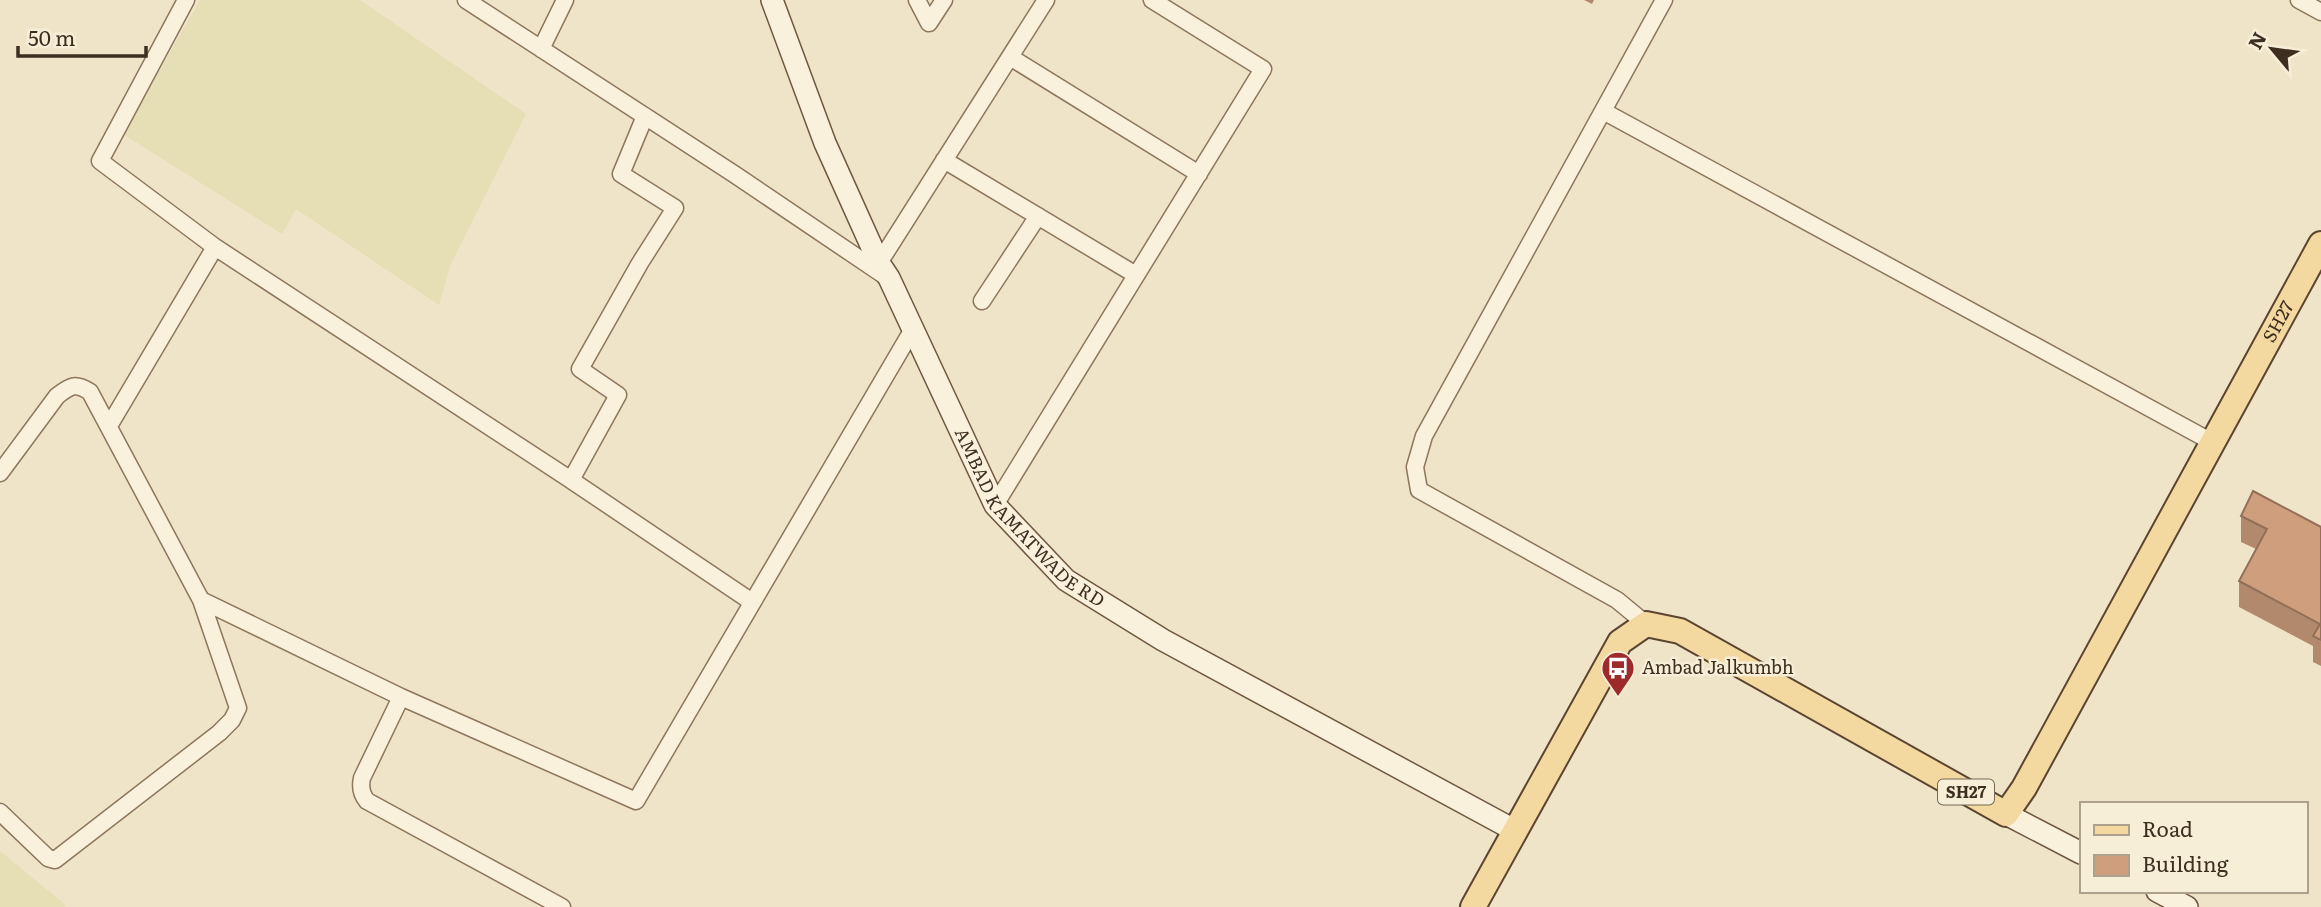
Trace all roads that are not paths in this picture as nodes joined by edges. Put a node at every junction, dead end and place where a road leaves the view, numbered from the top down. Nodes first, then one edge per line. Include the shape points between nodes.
1 (186, 0) edge
2 (466, 0) edge
3 (565, 0) edge
4 (772, 0) edge
5 (917, 0) edge
6 (944, 0) edge
7 (1046, 0) edge
8 (1152, 0) edge
9 (1664, 0) edge
10 (2299, 0) edge
11 (1176, 6) edge
12 (2321, 12) edge
13 (541, 49) junction
14 (1010, 57) junction
15 (1603, 110) junction
16 (645, 116) junction
17 (944, 160) junction
18 (1199, 174) junction
19 (1038, 216) junction
20 (215, 247) junction
21 (2319, 251) edge
22 (884, 270) junction
23 (1136, 275) junction
24 (982, 301) dead end
25 (913, 329) junction
26 (109, 426) junction
27 (2212, 442) junction
28 (0, 473) edge
29 (571, 480) junction
30 (995, 505) junction
31 (201, 600) junction
32 (752, 602) junction
33 (1646, 624) junction
34 (401, 697) junction
35 (0, 812) edge
36 (2006, 814) junction
37 (1514, 830) junction
38 (2080, 852) edge
39 (2161, 893) edge
40 (562, 907) edge
41 (1473, 907) edge
42 (2188, 907) edge

1 - 20 street via 100,161
2 - 13 street
3 - 13 street
4 - 22 street, AMBAD KAMATWADE RD via 825,143
5 - 6 street via 929,23
7 - 14 street
8 - 11 street
9 - 15 street
10 - 12 street
11 - 18 street via 1263,69
13 - 16 street
14 - 17 street
14 - 18 street
15 - 27 street
15 - 33 street via 1424,436 1415,467 1419,490 1617,600
16 - 22 street
16 - 29 street via 621,174 676,208 580,369 618,395
17 - 19 street
17 - 22 street
18 - 23 street
19 - 23 street
19 - 24 street
20 - 26 street
20 - 29 street
21 - 27 main road, SH27 / SH27
22 - 25 street, AMBAD KAMATWADE RD
23 - 30 street
25 - 30 street, AMBAD KAMATWADE RD
25 - 32 street
26 - 28 street via 90,392 80,386 68,387
26 - 31 street
27 - 36 main road, SH27 / SH27
29 - 32 street
30 - 37 street, AMBAD KAMATWADE RD via 1066,580 1163,640
31 - 34 street
31 - 35 street via 238,708 228,726 55,860
32 - 34 street via 635,801
33 - 36 main road, SH27 / SH27 via 1680,631
33 - 37 main road via 1620,642
34 - 40 street via 362,778 363,796
36 - 38 street
37 - 41 main road
39 - 42 street

